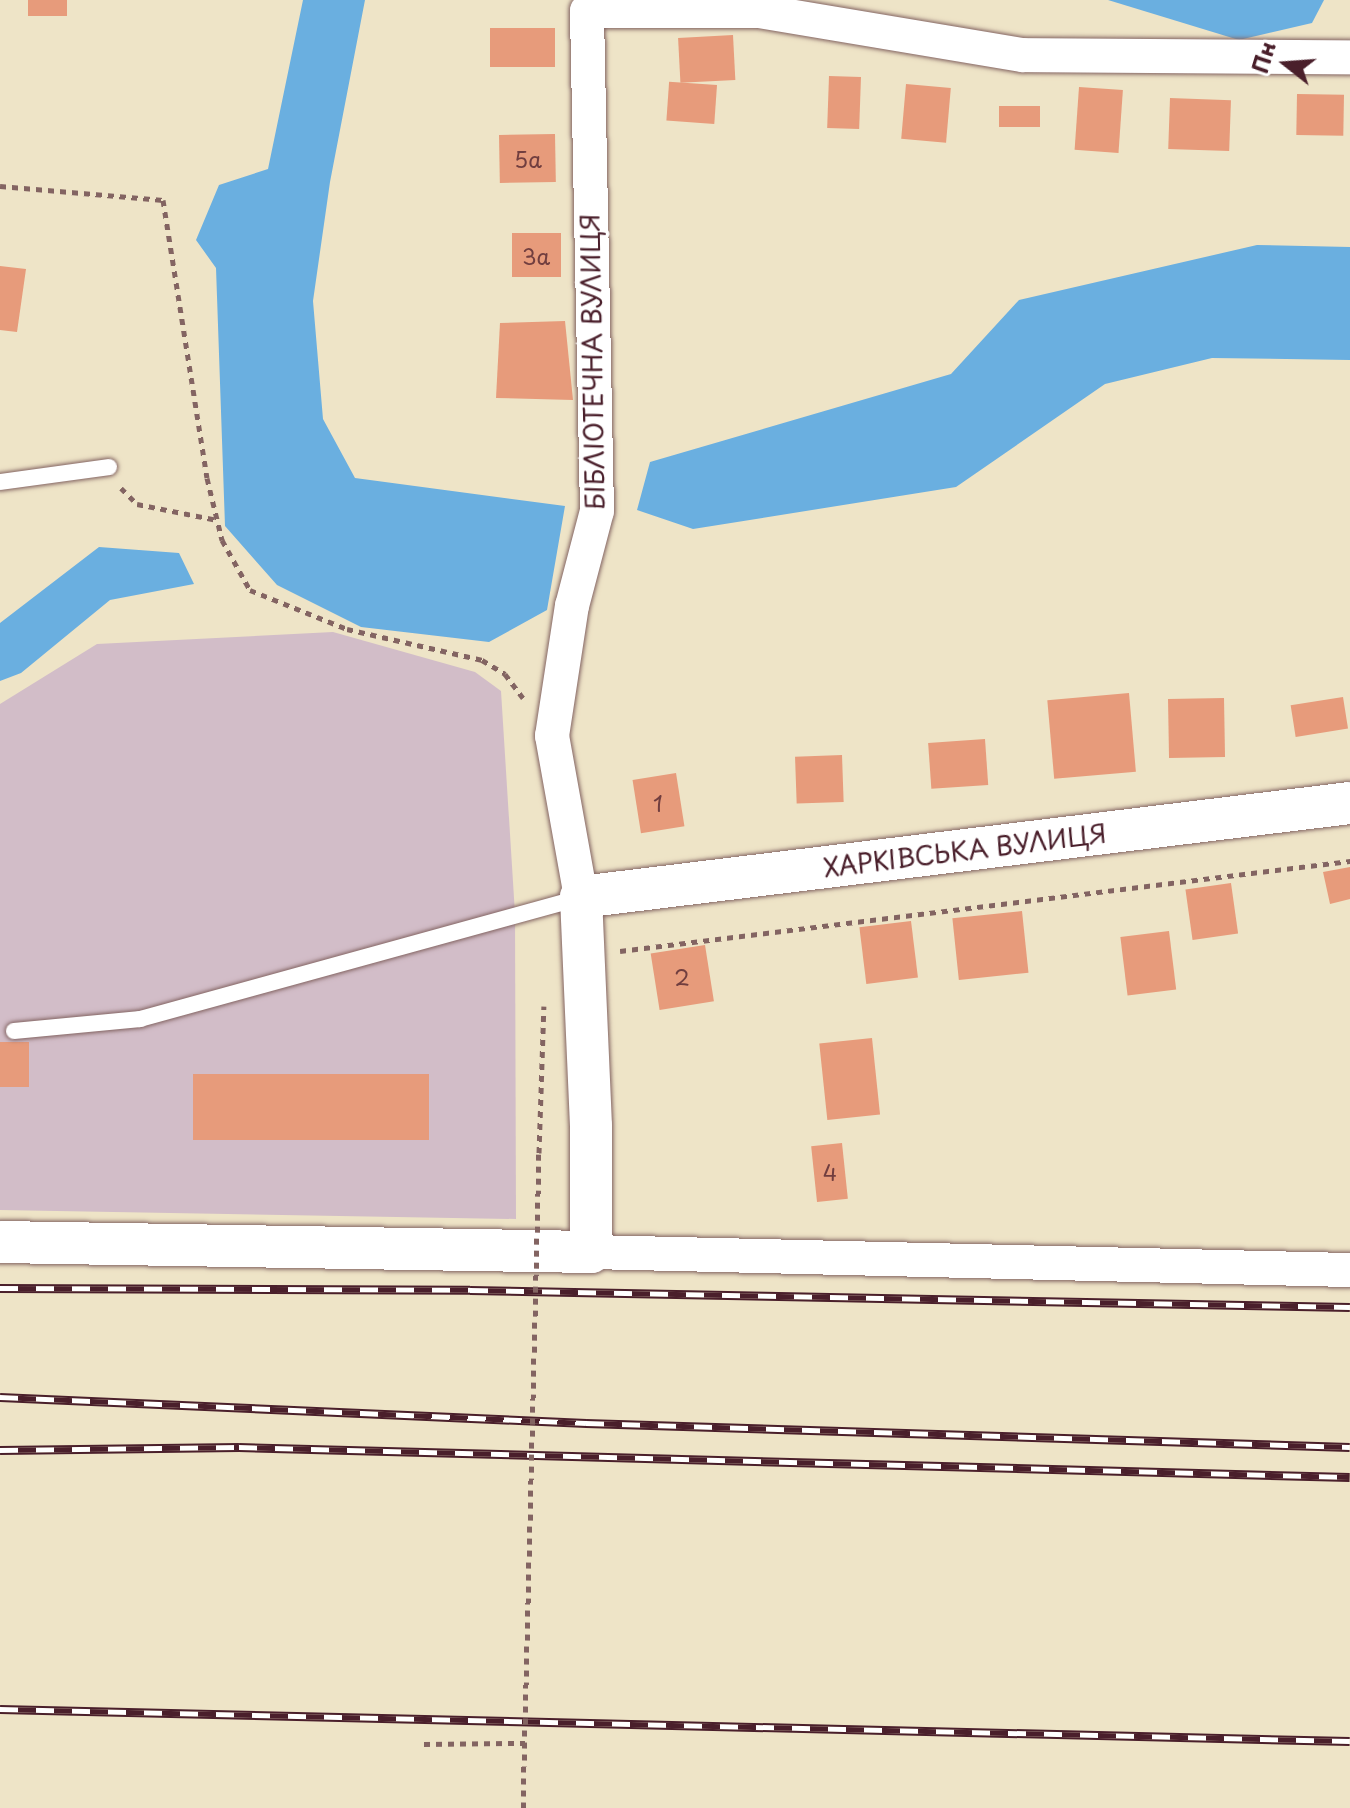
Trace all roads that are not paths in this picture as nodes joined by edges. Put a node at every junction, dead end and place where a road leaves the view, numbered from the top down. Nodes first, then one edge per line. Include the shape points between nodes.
1 (587, 6) edge
2 (760, 6) edge
3 (1350, 57) edge
4 (109, 467) road end
5 (0, 482) edge
6 (1350, 803) edge
7 (581, 897) junction
8 (14, 1031) dead end
9 (0, 1242) edge
10 (591, 1252) junction
11 (1350, 1270) edge

1 - 2 street, БІБЛІОТЕЧНА ВУЛИЦЯ
1 - 7 street, БІБЛІОТЕЧНА ВУЛИЦЯ via 597,511 572,606 552,736
2 - 3 street, БІБЛІОТЕЧНА ВУЛИЦЯ via 1023,55
4 - 5 lane
6 - 7 street, ХАРКІВСЬКА ВУЛИЦЯ
7 - 8 lane via 140,1019
7 - 10 street
9 - 10 street
10 - 11 street

